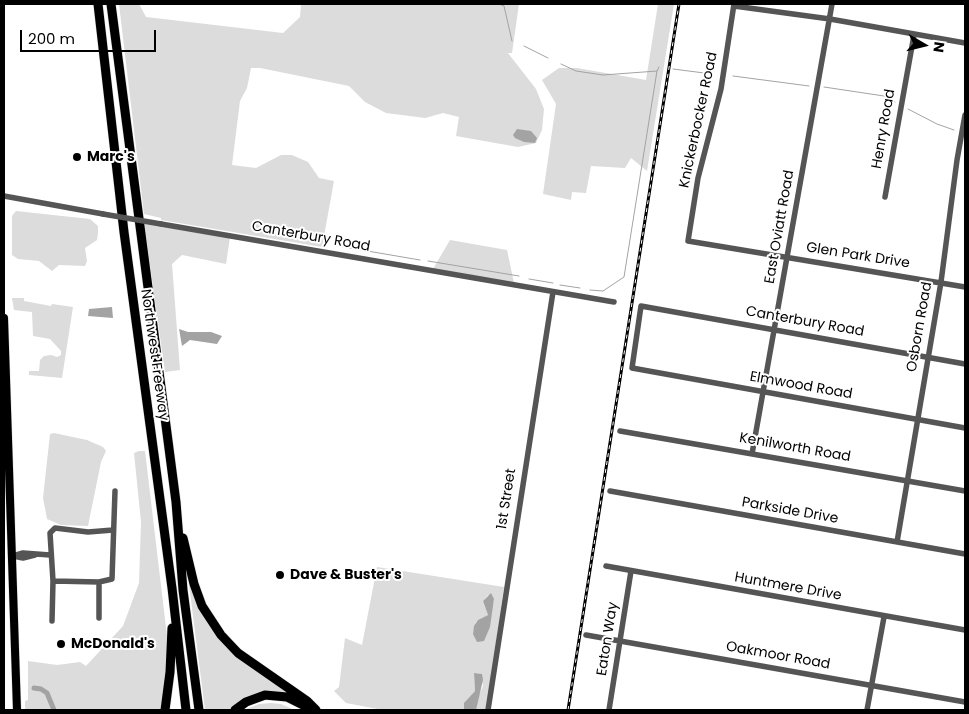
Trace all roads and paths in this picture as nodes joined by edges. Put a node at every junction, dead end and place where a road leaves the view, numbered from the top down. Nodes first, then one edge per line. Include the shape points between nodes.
1 (98, 4) edge
2 (111, 4) edge
3 (832, 4) edge
4 (734, 5) edge
5 (830, 19) junction
6 (914, 35) junction
7 (965, 43) edge
8 (965, 115) edge
9 (4, 196) edge
10 (885, 197) dead end
11 (688, 241) joint
12 (788, 257) junction
13 (941, 282) junction
14 (965, 287) edge
15 (553, 292) junction
16 (614, 302) dead end
17 (4, 318) edge
18 (774, 329) junction
19 (928, 357) junction
20 (965, 364) edge
21 (632, 368) joint
22 (762, 391) junction
23 (5, 402) edge
24 (6, 411) edge
25 (917, 419) junction
26 (965, 428) edge
27 (620, 431) dead end
28 (752, 454) junction
29 (907, 480) junction
30 (115, 490) dead end
31 (610, 491) dead end
32 (965, 491) edge
33 (176, 502) junction
34 (113, 530) junction
35 (896, 542) junction
36 (965, 554) edge
37 (50, 555) junction
38 (13, 556) junction
39 (606, 566) dead end
40 (631, 572) junction
41 (53, 581) junction
42 (99, 582) junction
43 (172, 588) junction
44 (884, 617) junction
45 (99, 618) dead end
46 (52, 621) dead end
47 (965, 630) edge
48 (586, 635) dead end
49 (620, 641) junction
50 (873, 685) junction
51 (965, 702) edge
52 (17, 710) edge
53 (165, 710) edge
54 (186, 710) edge
55 (199, 710) edge
56 (235, 710) edge
57 (310, 710) edge
58 (316, 710) edge
59 (488, 710) edge
60 (609, 710) edge
61 (867, 710) edge

1 - 43 highway, Northwest Freeway via 124,232
2 - 33 highway, Northwest Freeway
3 - 5 street, East Oviatt Road
4 - 5 street
4 - 11 street, Knickerbocker Road via 721,89 698,178
5 - 6 street
5 - 12 street, East Oviatt Road
6 - 7 street
6 - 10 street, Henry Road
8 - 13 street, Osborn Road
9 - 15 street, Canterbury Road, bridge
11 - 12 street, Glen Park Drive
12 - 13 street, Glen Park Drive
12 - 18 street, East Oviatt Road
13 - 14 street, Glen Park Drive
13 - 19 street, Osborn Road
15 - 16 street, Canterbury Road
15 - 59 street, 1st Street
17 - 23 main road
18 - 19 street, Canterbury Road
18 - 21 street, Canterbury Road via 641,306
18 - 22 street, East Oviatt Road
19 - 20 street, Canterbury Road
19 - 25 street, Osborn Road
21 - 22 street, Elmwood Road
22 - 25 street, Elmwood Road
22 - 28 street, East Oviatt Road
23 - 24 main road
24 - 38 main road
25 - 26 street, Elmwood Road
25 - 29 street, Osborn Road
27 - 28 street, Kenilworth Road
28 - 29 street, Kenilworth Road
29 - 32 street, Kenilworth Road
29 - 35 street, Osborn Road
30 - 34 street
31 - 35 street, Parkside Drive
33 - 55 highway, Northwest Freeway
33 - 58 highway via 194,584 202,606 221,636 238,653
34 - 37 street via 88,532 55,528 50,534
34 - 42 street via 112,579
35 - 36 street, Parkside Drive
37 - 38 street via 23,553
37 - 41 street
38 - 52 main road
39 - 40 street, Huntmere Drive
40 - 44 street, Huntmere Drive
40 - 49 street, Eaton Way
41 - 42 street
41 - 46 street
42 - 45 street
43 - 53 highway
43 - 54 highway, Northwest Freeway
44 - 47 street, Huntmere Drive
44 - 50 street
48 - 49 street, Oakmoor Road
49 - 50 street, Oakmoor Road
49 - 60 street, Eaton Way
50 - 51 street, Oakmoor Road
50 - 61 street
56 - 57 highway via 255,698 276,695 298,701

